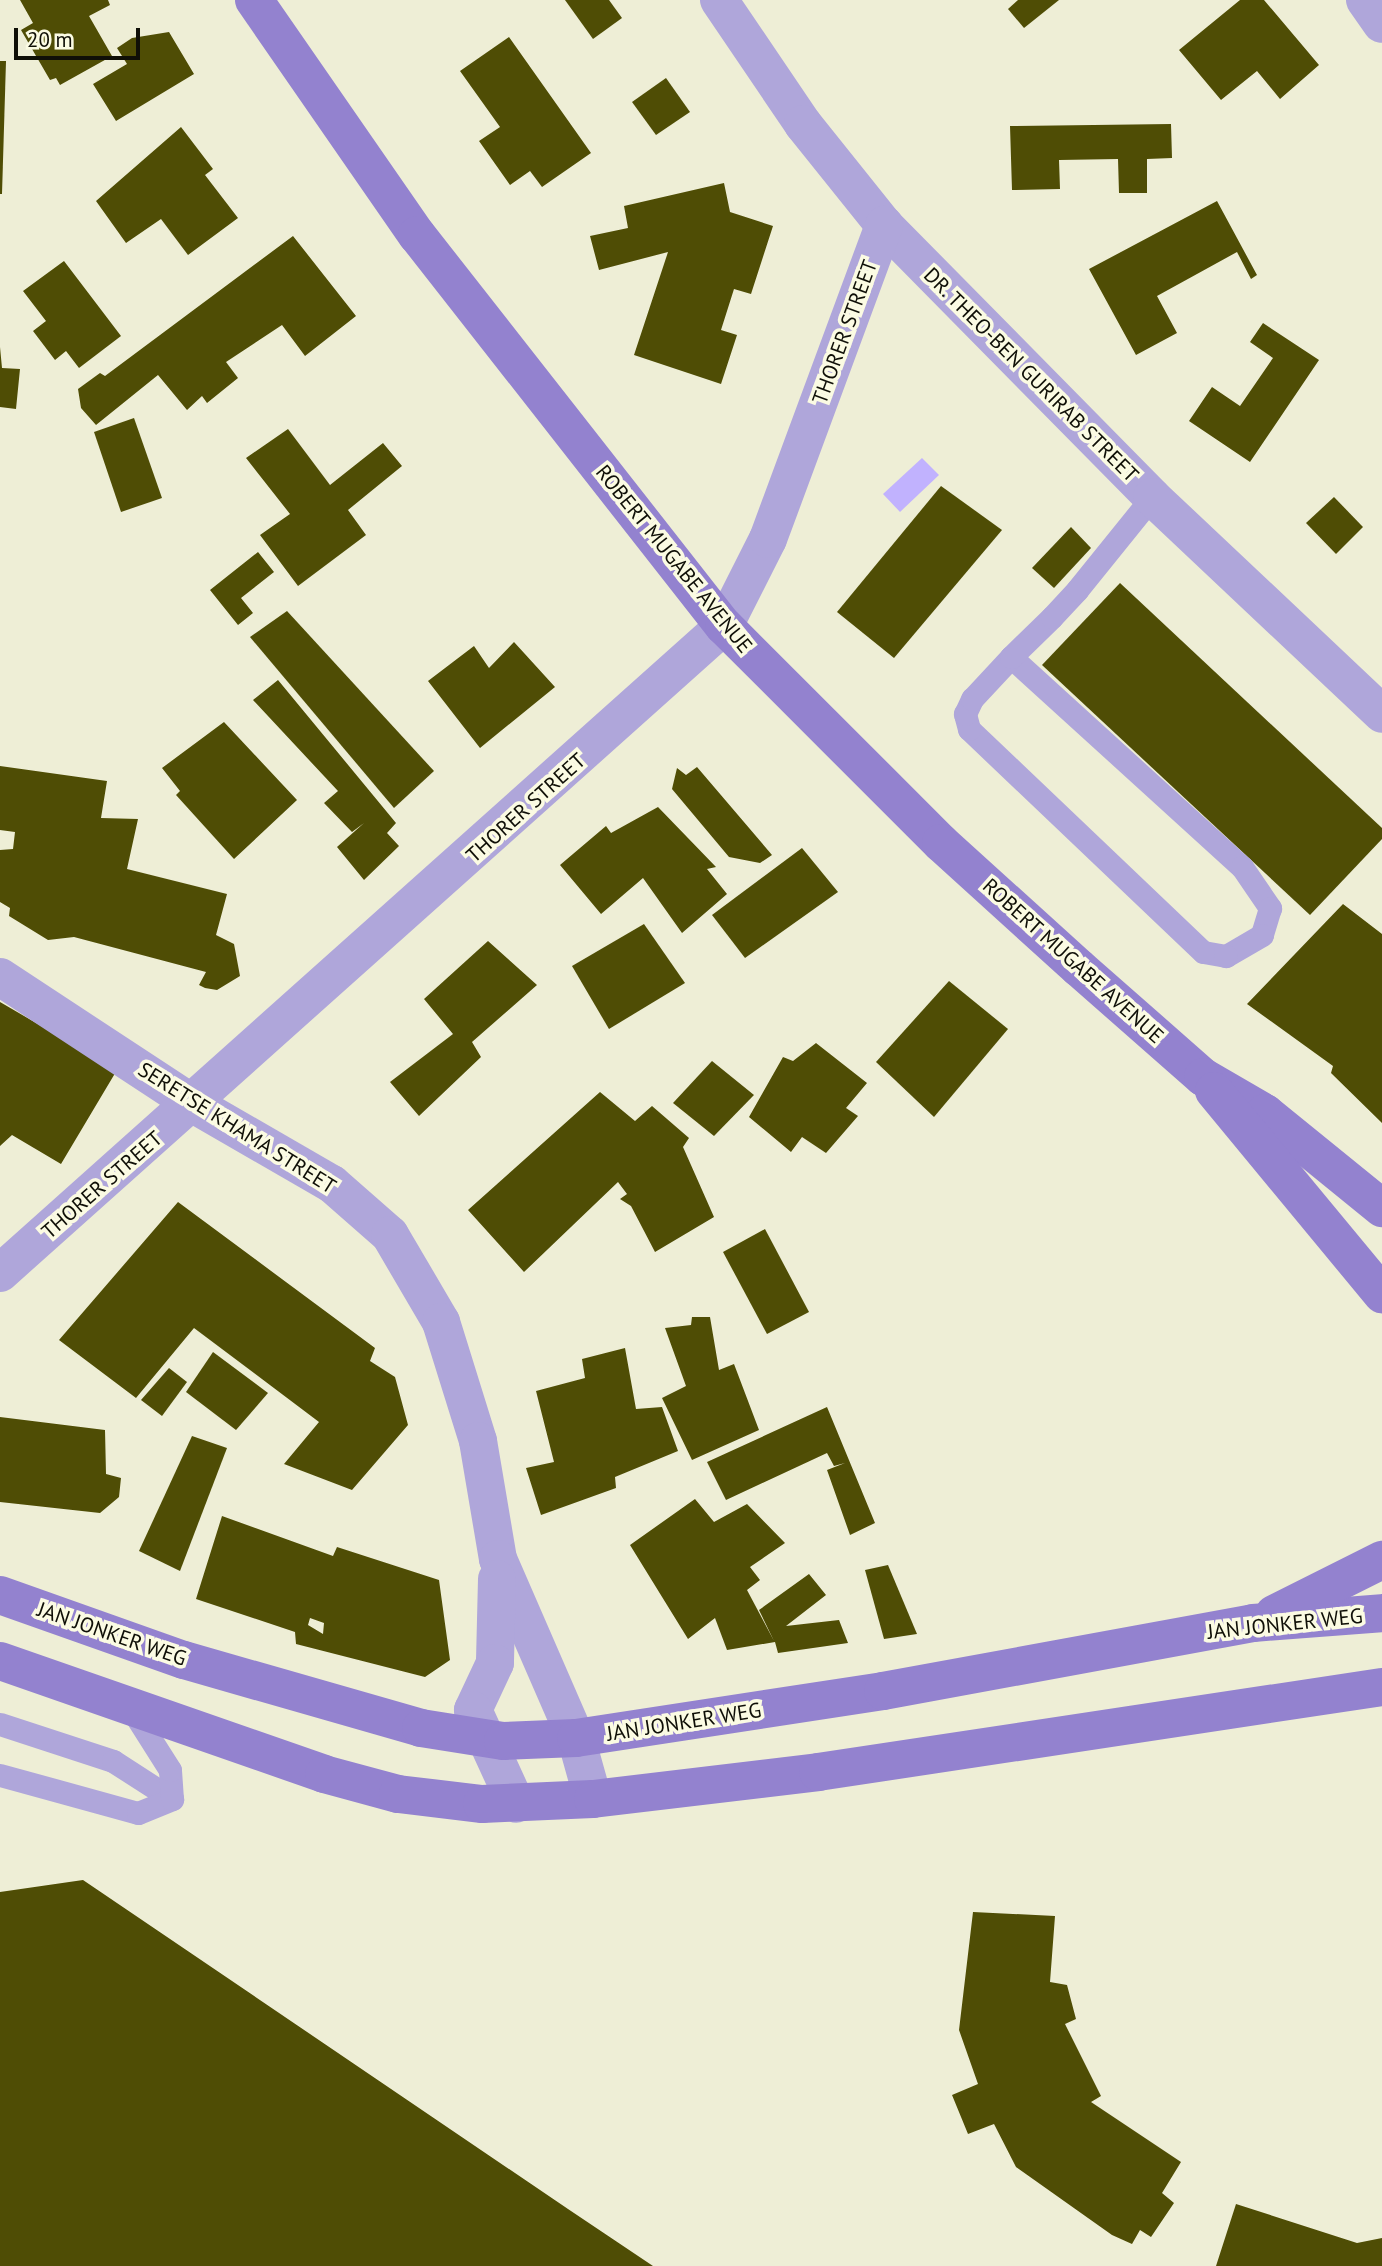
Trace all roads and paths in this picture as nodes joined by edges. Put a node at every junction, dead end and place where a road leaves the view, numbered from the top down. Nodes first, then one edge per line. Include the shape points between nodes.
1 (254, 0) edge
2 (719, 0) edge
3 (1365, 0) edge
4 (1382, 23) edge
5 (884, 225) junction
6 (1152, 498) junction
7 (724, 626) junction
8 (1011, 657) junction
9 (1382, 714) edge
10 (0, 977) edge
11 (1203, 1077) junction
12 (195, 1105) junction
13 (1382, 1208) edge
14 (0, 1273) edge
15 (1382, 1294) edge
16 (498, 1559) junction
17 (1382, 1560) edge
18 (0, 1595) edge
19 (1382, 1613) edge
20 (1253, 1623) junction
21 (0, 1661) edge
22 (1382, 1687) edge
23 (129, 1705) junction
24 (0, 1724) edge
25 (576, 1738) junction
26 (484, 1739) junction
27 (0, 1775) edge
28 (172, 1799) junction
29 (593, 1799) junction
30 (516, 1804) junction

1 - 7 main road, ROBERT MUGABE AVENUE via 418,235
2 - 5 street, DR. THEO-BEN GURIRAB STREET via 803,124
3 - 4 street
5 - 6 street, DR. THEO-BEN GURIRAB STREET
5 - 7 street, THORER STREET via 768,539
6 - 8 lane via 1077,590
6 - 9 street, DR. THEO-BEN GURIRAB STREET
7 - 11 main road, ROBERT MUGABE AVENUE via 941,843
7 - 12 street, THORER STREET
8 - 8 lane via 972,699 965,714 969,729 1203,952 1226,956 1262,935 1270,908 1242,867
10 - 12 street, SERETSE KHAMA STREET
11 - 13 main road, ROBERT MUGABE AVENUE via 1265,1113
11 - 15 main road, ROBERT MUGABE AVENUE
12 - 14 street, THORER STREET
12 - 16 street, SERETSE KHAMA STREET via 332,1184 390,1236 441,1322 478,1441
16 - 25 street, SERETSE KHAMA STREET
16 - 26 street, SERETSE KHAMA STREET via 495,1663 473,1710
17 - 20 main road
18 - 26 main road, JAN JONKER WEG via 184,1660 421,1728
19 - 20 main road, JAN JONKER WEG
20 - 25 main road, JAN JONKER WEG via 883,1691
21 - 23 main road
22 - 29 main road
23 - 28 lane via 170,1770
23 - 30 main road via 386,1791
24 - 28 lane via 113,1761
25 - 26 main road, JAN JONKER WEG
25 - 29 street, SERETSE KHAMA STREET
26 - 30 street, SERETSE KHAMA STREET
27 - 28 lane via 138,1813
29 - 30 main road

